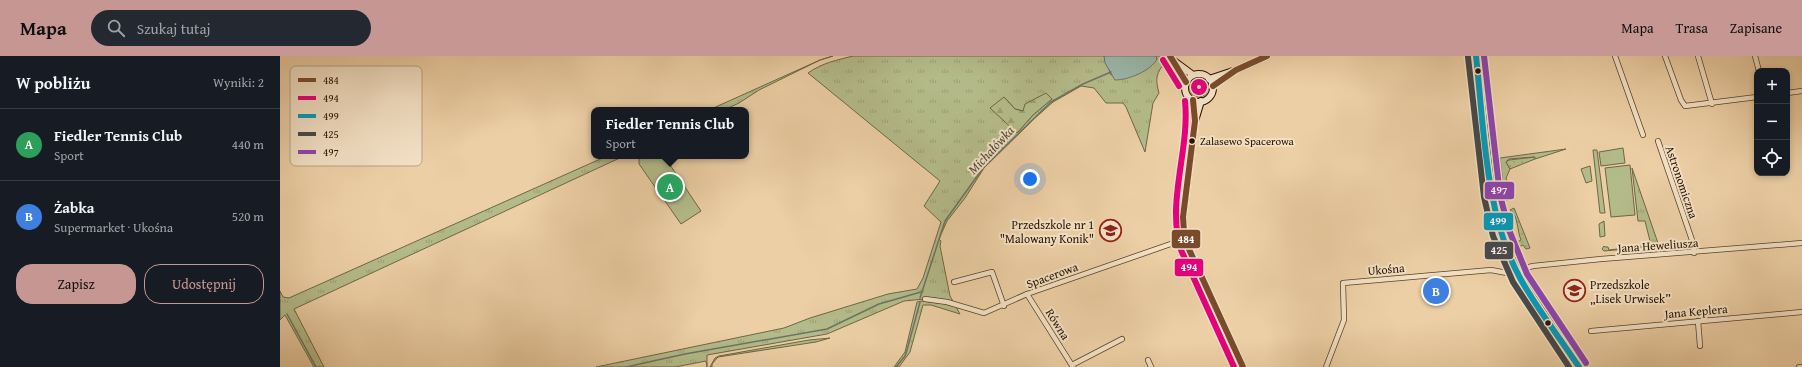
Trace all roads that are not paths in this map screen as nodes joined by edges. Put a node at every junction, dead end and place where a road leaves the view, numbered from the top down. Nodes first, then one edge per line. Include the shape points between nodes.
1 (1267, 56) edge
2 (1476, 56) edge
3 (1615, 56) edge
4 (1665, 56) edge
5 (1698, 56) edge
6 (1755, 56) edge
7 (1172, 58) edge
8 (1758, 68) edge
9 (1236, 70) junction
10 (1193, 75) junction
11 (1209, 78) junction
12 (1186, 82) junction
13 (1213, 86) junction
14 (1802, 91) edge
15 (1790, 93) edge
16 (1754, 97) edge
17 (1193, 100) junction
18 (1201, 101) junction
19 (1712, 104) junction
20 (1195, 121) junction
21 (1643, 135) dead end
22 (1658, 141) dead end
23 (1185, 239) junction
24 (1802, 243) edge
25 (1694, 253) junction
26 (1516, 270) junction
27 (954, 282) dead end
28 (1028, 294) junction
29 (925, 299) dead end
30 (1004, 306) junction
31 (1802, 312) edge
32 (1698, 321) junction
33 (1591, 331) dead end
34 (1122, 339) dead end
35 (1700, 346) dead end
36 (1148, 360) dead end
37 (1072, 366) edge
38 (1240, 366) edge
39 (1151, 367) edge
40 (1326, 367) edge
41 (1579, 367) edge
42 (1799, 367) edge
43 (1802, 367) edge

1 - 9 street
2 - 26 street via 1493,201 1502,237
3 - 21 street
4 - 19 street via 1684,105 1688,107
5 - 19 street
6 - 8 street
7 - 10 street
7 - 12 street
9 - 11 street
9 - 13 street
10 - 11 street via 1202,74
10 - 12 street
11 - 13 street
12 - 17 street via 1186,92
13 - 18 street via 1211,94
14 - 15 street
16 - 19 street
17 - 18 street
17 - 20 street
18 - 20 street
20 - 23 street via 1183,217
22 - 25 street, Astronomiczna via 1693,243
23 - 28 street, Spacerowa
23 - 38 street
24 - 25 street, Jana Heweliusza
25 - 26 street, Jana Heweliusza via 1661,253 1548,264
26 - 40 street, Ukośna via 1507,273 1491,270 1343,283 1344,320
26 - 41 street
27 - 30 street via 992,272
28 - 30 street, Spacerowa
28 - 37 street, Równa
29 - 30 street, Spacerowa via 947,302 984,313
31 - 32 street, Jana Keplera
32 - 33 street, Jana Keplera
32 - 35 street
34 - 37 street, Równa
36 - 39 street
42 - 43 street

